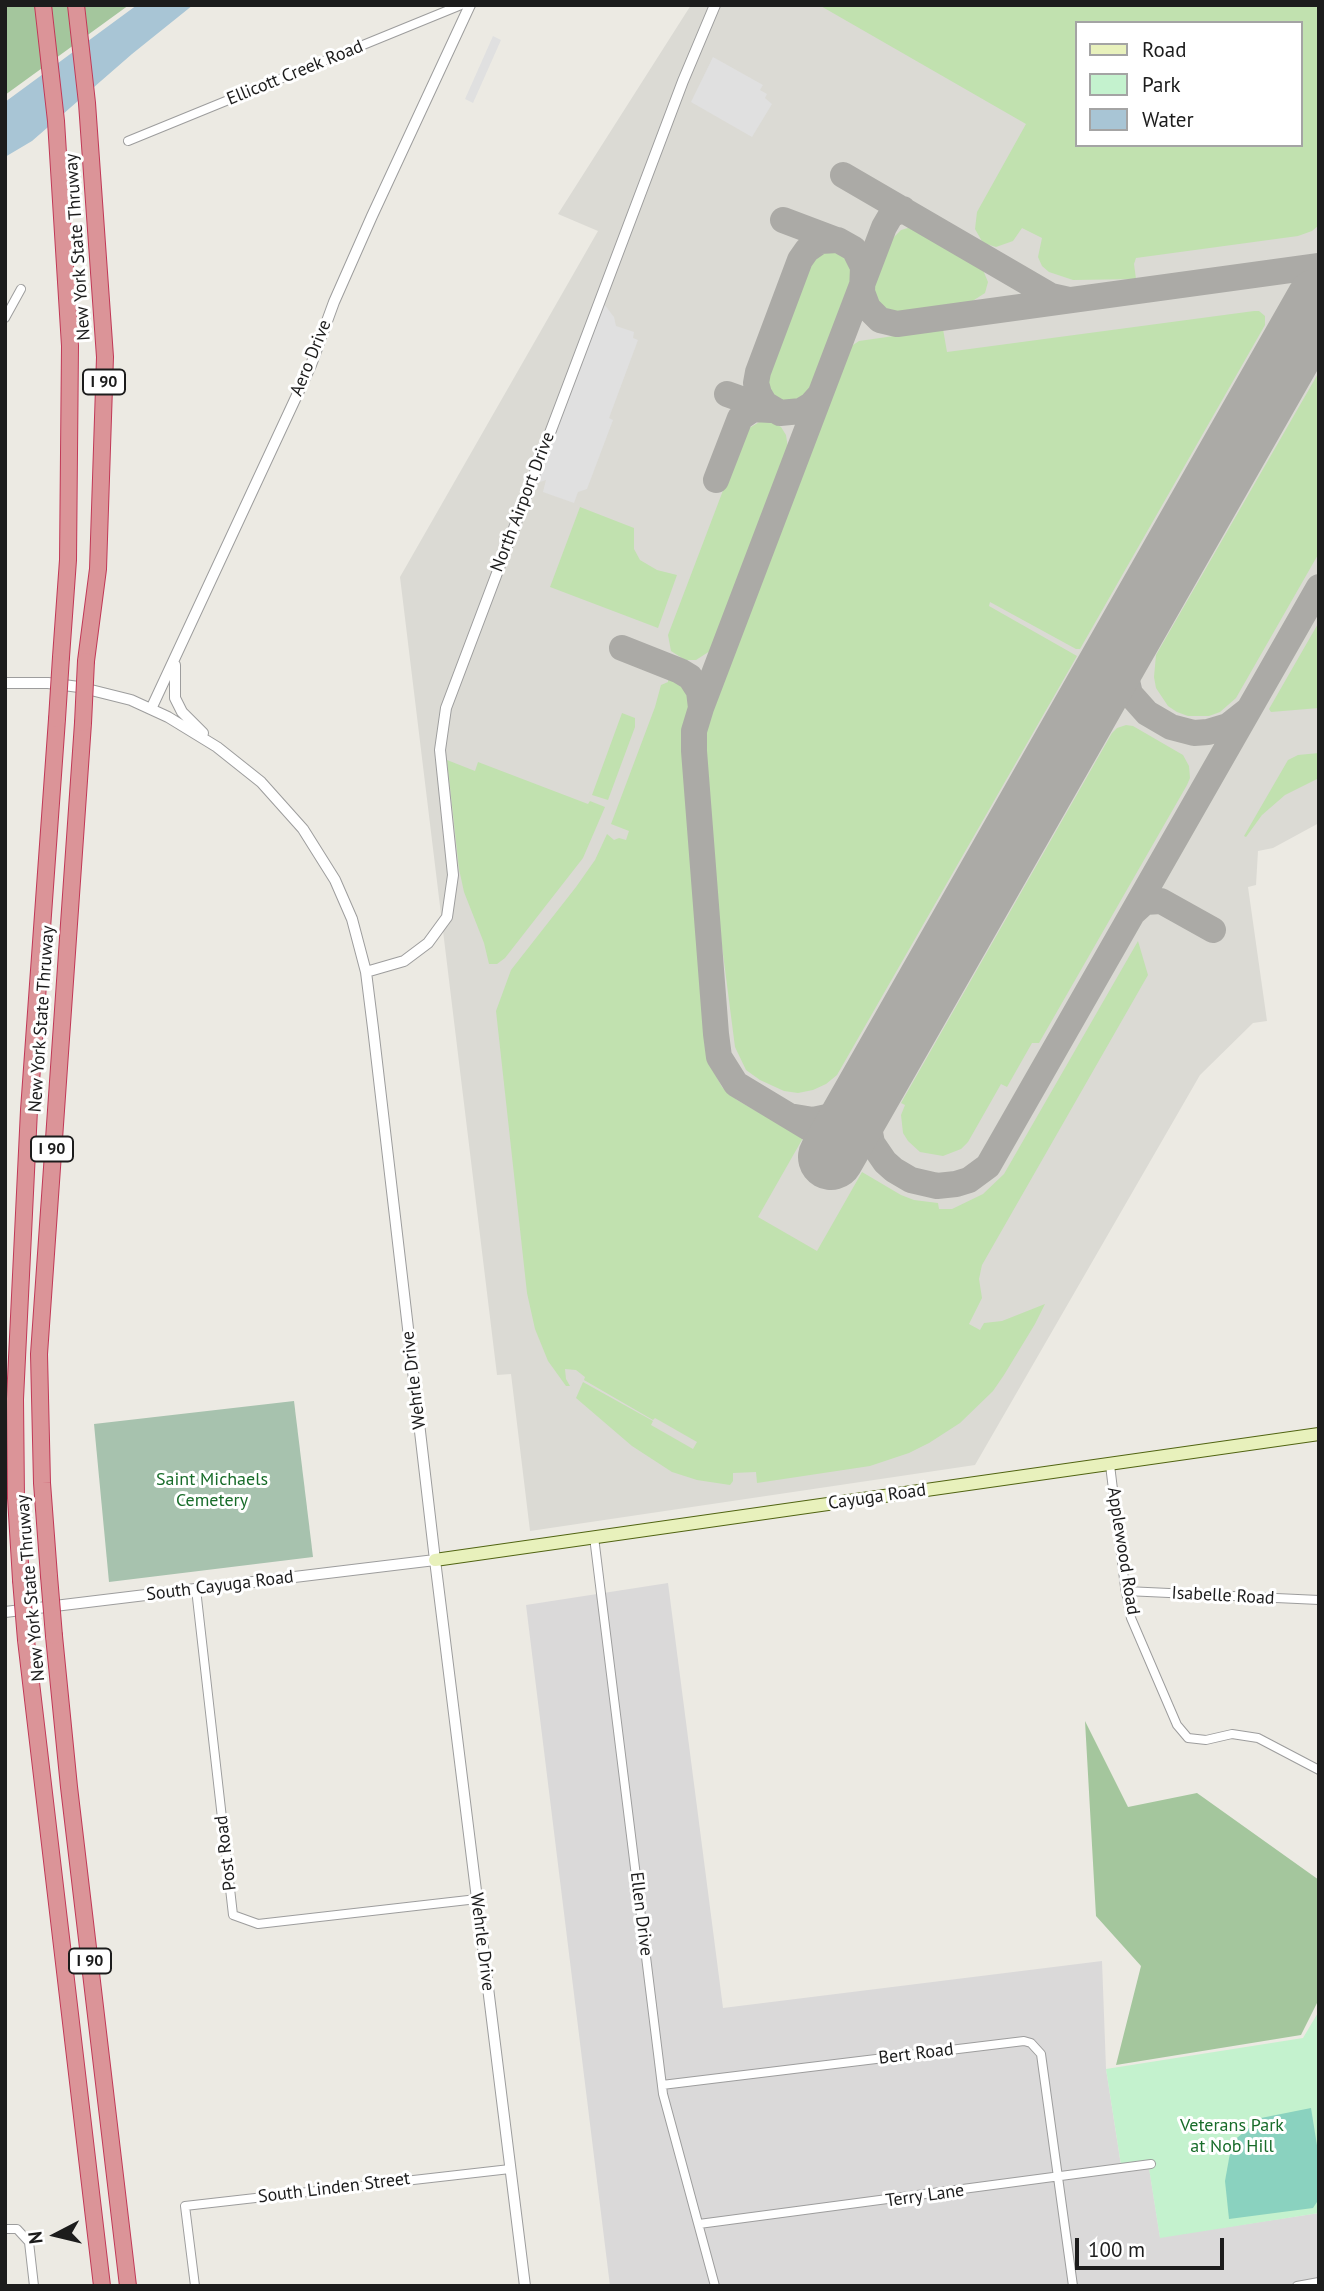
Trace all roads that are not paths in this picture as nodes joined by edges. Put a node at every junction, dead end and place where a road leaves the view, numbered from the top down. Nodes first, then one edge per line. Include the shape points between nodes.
1 (43, 5) edge
2 (76, 5) edge
3 (461, 5) edge
4 (470, 5) edge
5 (715, 5) edge
6 (128, 141) dead end
7 (21, 289) dead end
8 (5, 318) edge
9 (175, 659) junction
10 (5, 683) edge
11 (151, 709) junction
12 (217, 747) junction
13 (366, 972) junction
14 (1319, 1434) edge
15 (1110, 1465) junction
16 (594, 1537) junction
17 (435, 1560) junction
18 (196, 1589) junction
19 (1126, 1591) junction
20 (1319, 1600) edge
21 (5, 1612) edge
22 (1319, 1770) edge
23 (477, 1899) junction
24 (662, 2085) junction
25 (1151, 2164) dead end
26 (510, 2169) junction
27 (1059, 2178) junction
28 (699, 2224) junction
29 (5, 2229) edge
30 (1319, 2282) edge
31 (34, 2286) edge
32 (102, 2286) edge
33 (128, 2286) edge
34 (195, 2286) edge
35 (525, 2286) edge
36 (715, 2286) edge
37 (1073, 2286) edge
38 (1297, 2286) edge

1 - 32 highway, New York State Thruway / I 90, bridge via 56,121 70,346 68,560 29,1110 15,1399 16,1497 26,1640
2 - 33 highway, New York State Thruway / I 90, bridge via 105,357 98,569 86,661 39,1354 41,1483 54,1636
3 - 6 street, Ellicott Creek Road
4 - 9 street, Aero Drive
5 - 13 street, North Airport Drive via 446,708 440,750 453,875 447,917 428,943 404,961
7 - 8 street
9 - 11 street, Aero Drive
9 - 12 street via 175,698 182,712
10 - 11 street, Wehrle Drive via 79,687
11 - 12 street, Wehrle Drive
12 - 13 street, Wehrle Drive via 261,782 303,829 335,880 352,919
13 - 17 street, Wehrle Drive
14 - 15 main road, Cayuga Road
15 - 16 main road, Cayuga Road
15 - 19 street, Applewood Road
16 - 17 main road, Cayuga Road
16 - 24 street, Ellen Drive
17 - 18 street, South Cayuga Road
17 - 23 street, Wehrle Drive
18 - 21 street, South Cayuga Road
18 - 23 street, Post Road via 233,1915 258,1924
19 - 20 street, Isabelle Road
19 - 22 street, Applewood Road via 1131,1618 1177,1725 1188,1738 1246,1735
23 - 26 street, Wehrle Drive
24 - 27 street, Bert Road via 1024,2041 1041,2054
24 - 28 street, Ellen Drive
25 - 27 street, Terry Lane
26 - 34 street, South Linden Street via 185,2206
26 - 35 street, Wehrle Drive
27 - 28 street, Terry Lane
27 - 37 street, Bert Road
28 - 36 street, Ellen Drive
29 - 31 street via 17,2229 29,2242
30 - 38 street

